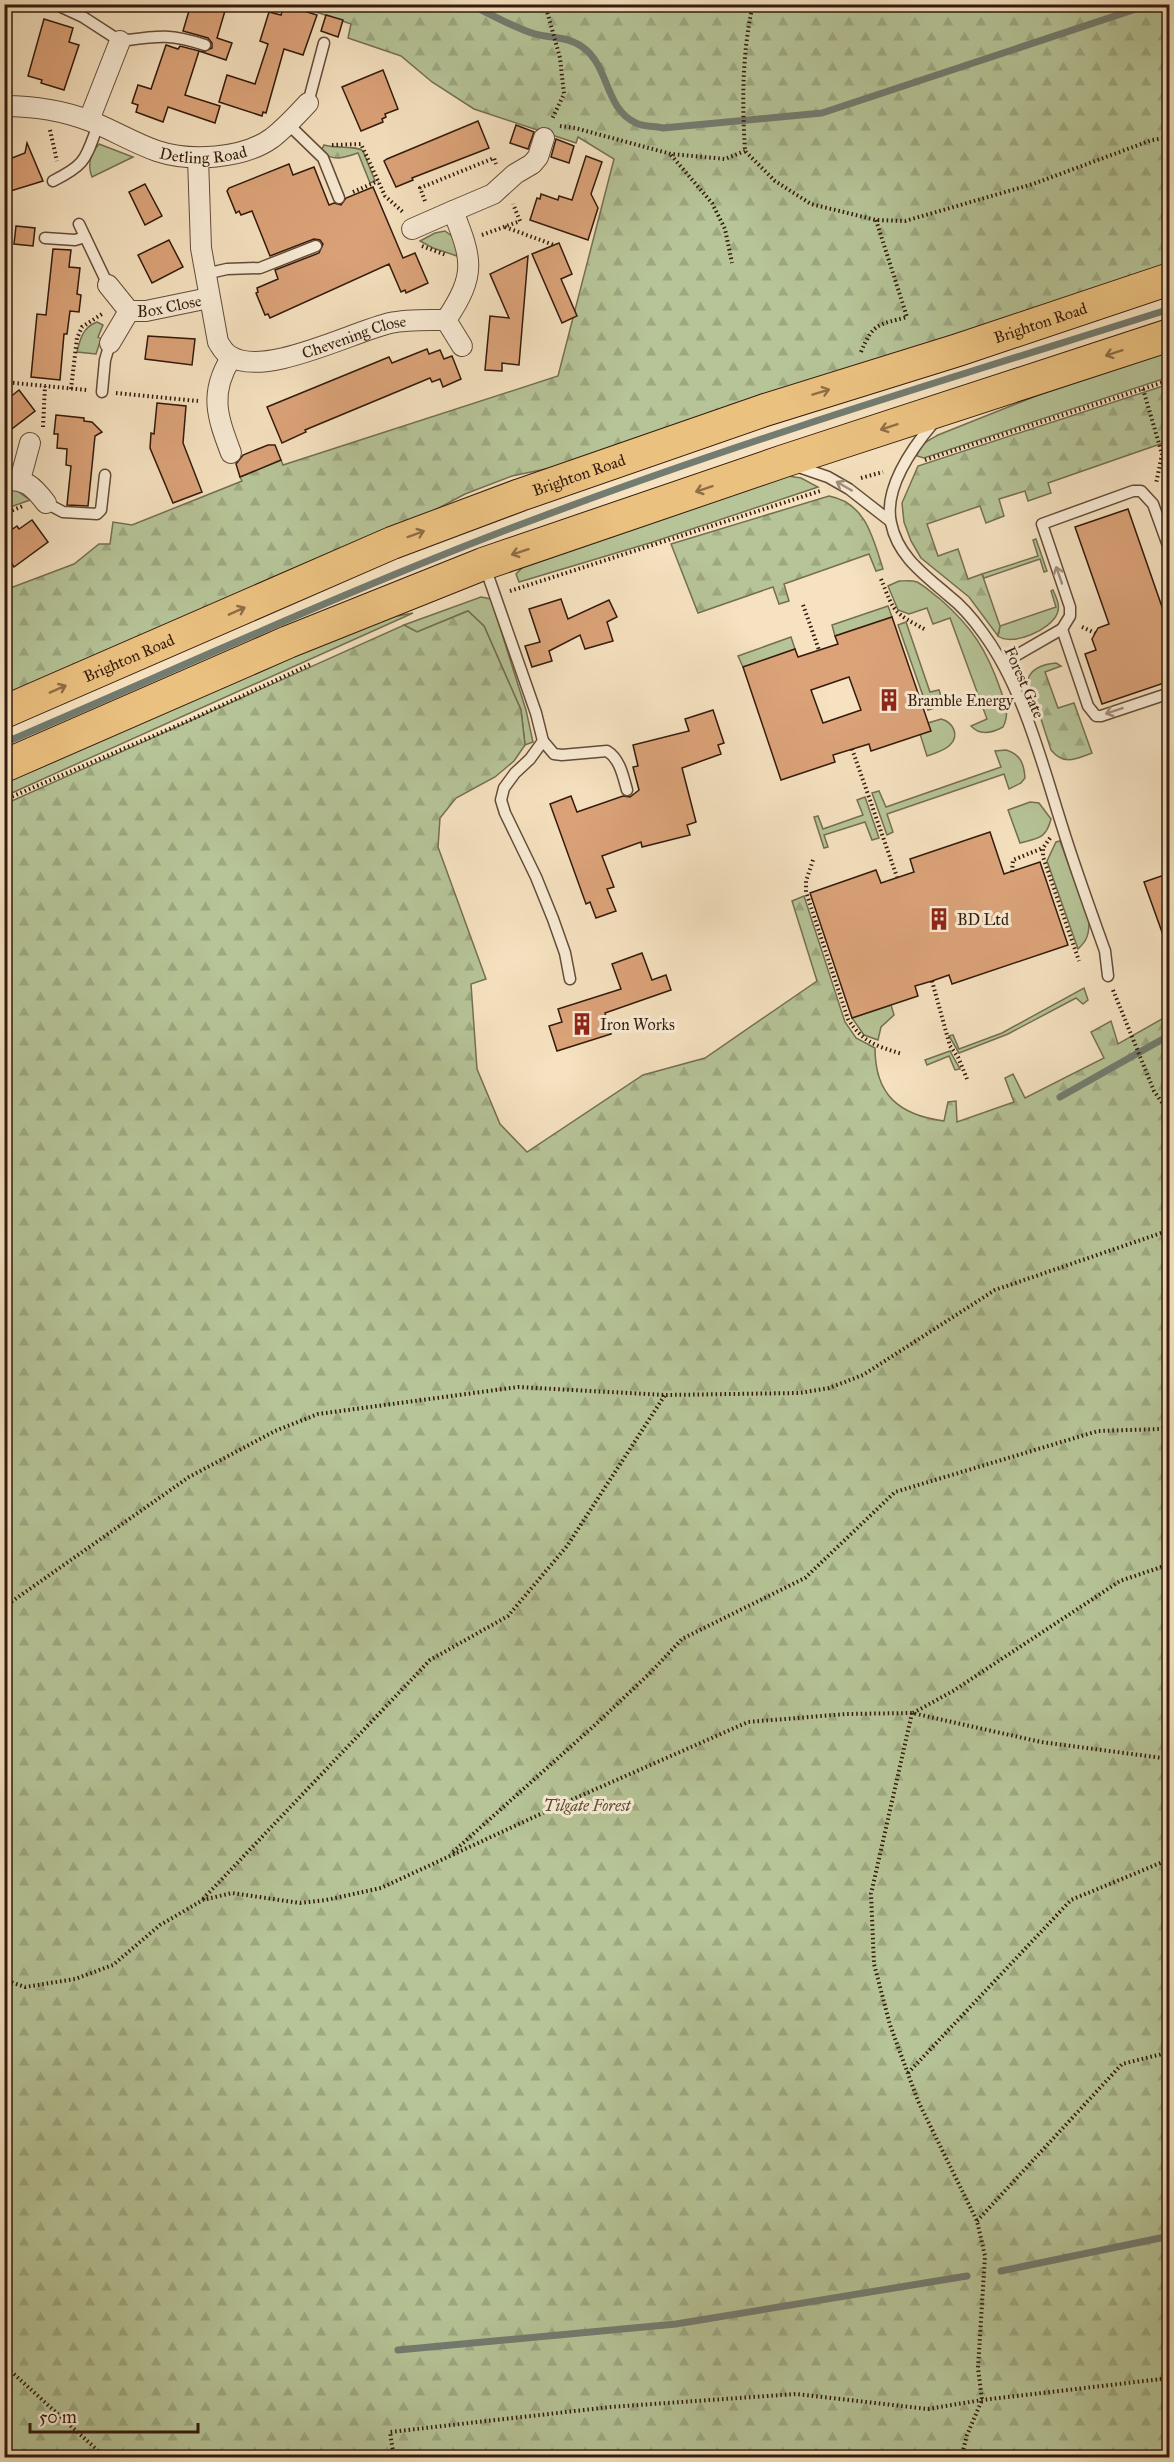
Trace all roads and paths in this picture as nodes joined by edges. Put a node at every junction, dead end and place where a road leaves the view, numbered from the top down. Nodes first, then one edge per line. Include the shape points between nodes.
1 (55, 4) edge
2 (546, 4) edge
3 (753, 4) edge
4 (120, 41) junction
5 (324, 43) dead end
6 (205, 45) dead end
7 (308, 104) joint
8 (4, 106) edge
9 (50, 111) junction
10 (94, 122) junction
11 (289, 125) junction
12 (546, 134) junction
13 (1170, 137) edge
14 (315, 148) junction
15 (745, 151) junction
16 (671, 154) junction
17 (198, 158) junction
18 (58, 178) joint
19 (378, 181) junction
20 (339, 198) joint
21 (453, 211) junction
22 (876, 220) junction
23 (409, 221) joint
24 (80, 224) dead end
25 (504, 227) dead end
26 (85, 237) junction
27 (45, 238) dead end
28 (554, 245) dead end
29 (316, 246) dead end
30 (732, 263) dead end
31 (205, 274) junction
32 (1170, 279) edge
33 (108, 285) joint
34 (209, 298) junction
35 (125, 307) junction
36 (446, 320) junction
37 (1170, 335) edge
38 (110, 343) joint
39 (462, 346) dead end
40 (860, 355) dead end
41 (231, 357) junction
42 (1170, 380) edge
43 (4, 382) edge
44 (70, 389) junction
45 (1143, 389) junction
46 (102, 392) junction
47 (216, 403) junction
48 (947, 408) junction
49 (30, 443) dead end
50 (231, 453) dead end
51 (784, 461) junction
52 (902, 468) junction
53 (105, 475) dead end
54 (12, 480) edge
55 (841, 484) junction
56 (1147, 495) junction
57 (46, 503) joint
58 (890, 521) junction
59 (1170, 551) edge
60 (488, 577) junction
61 (881, 579) dead end
62 (803, 605) dead end
63 (1062, 629) junction
64 (926, 630) dead end
65 (819, 650) dead end
66 (318, 661) dead end
67 (1003, 663) junction
68 (1170, 693) edge
69 (4, 712) edge
70 (543, 741) junction
71 (852, 749) dead end
72 (4, 766) edge
73 (627, 790) dead end
74 (4, 800) edge
75 (1062, 827) junction
76 (1044, 848) junction
77 (813, 860) dead end
78 (1012, 872) dead end
79 (897, 877) dead end
80 (1079, 961) dead end
81 (1108, 976) joint
82 (570, 979) dead end
83 (932, 981) dead end
84 (902, 1054) dead end
85 (967, 1080) dead end
86 (1170, 1114) edge
87 (1170, 1230) edge
88 (665, 1395) junction
89 (1170, 1425) edge
90 (1170, 1564) edge
91 (4, 1607) edge
92 (912, 1713) junction
93 (1170, 1759) edge
94 (448, 1857) junction
95 (1170, 1859) edge
96 (202, 1900) junction
97 (4, 1978) edge
98 (1170, 2052) edge
99 (908, 2073) junction
100 (977, 2221) junction
101 (4, 2365) edge
102 (1170, 2378) edge
103 (982, 2400) junction
104 (106, 2457) edge
105 (394, 2457) edge
106 (961, 2457) edge

1 - 4 lane
2 - 12 path via 560,58 564,94
3 - 15 path via 742,100
4 - 6 lane via 163,35
4 - 10 street
5 - 7 lane
7 - 11 street, Detling Road
8 - 9 street, Detling Road
9 - 10 street, Detling Road
9 - 18 path
10 - 17 street, Detling Road via 157,151
10 - 18 lane via 82,163
11 - 14 lane
11 - 17 street, Detling Road via 255,147
12 - 16 path via 560,126 575,128
12 - 21 street via 532,164 493,194
13 - 22 path via 1152,140 1033,184 915,218
14 - 19 path via 321,140 339,146 361,144
14 - 20 lane
15 - 16 path via 725,159
15 - 22 path via 775,181 811,204
16 - 30 path via 712,204 725,229
17 - 31 street
19 - 20 path
19 - 23 path via 388,201
21 - 23 street
21 - 36 street via 469,254 469,266 456,305
22 - 40 path via 907,317 882,324 868,333
24 - 26 lane
25 - 28 path
26 - 27 lane
26 - 33 lane
29 - 31 lane via 260,268
31 - 34 street
69 -> 32 main road, Brighton Road via 392,543 509,499 765,410
33 - 35 street, Box Close
34 - 35 street, Box Close via 146,311
34 - 41 street via 218,342
35 - 38 street, Box Close
35 - 44 path via 82,327
36 - 39 street
36 - 41 street, Chevening Close via 393,322 294,356 252,362
37 -> 48 main road
38 - 46 lane
41 - 47 street via 222,372
42 - 45 path
43 - 44 path
44 - 46 path
45 - 52 path
45 - 56 path via 1162,454 1155,486
46 - 47 path
47 - 50 street
48 -> 51 main road
48 - 52 lane, Forest Gate via 910,450
49 - 54 street
51 - 55 lane
51 -> 60 main road
52 - 55 path
52 - 58 lane, Forest Gate via 893,491
53 - 57 lane via 101,510 97,514 63,512
54 - 57 street via 31,486
58 -> 55 lane
55 - 60 path via 508,591
56 - 59 lane
63 -> 56 lane via 1070,616 1070,607 1042,524 1133,491
58 - 67 lane, Forest Gate via 905,555 968,614
60 - 70 lane
60 - 72 main road via 288,642
61 - 64 path via 897,615
62 - 65 path
63 - 67 lane
68 -> 63 lane via 1096,716 1088,706
66 - 74 path
67 - 75 lane, Forest Gate
70 - 73 lane via 554,754 607,751 614,755
70 - 82 lane via 515,772 501,800 554,919
71 - 79 path
75 - 76 path
75 - 81 lane, Forest Gate via 1105,951
76 - 78 path via 1013,860
76 - 80 path via 1042,857
77 - 84 path via 806,892 848,1020 864,1040
81 - 86 path via 1133,1045 1154,1091
83 - 85 path via 950,1046
87 - 88 path via 995,1290 863,1375 829,1388 799,1393
88 - 91 path via 518,1387 318,1414 274,1431 189,1477
88 - 96 path via 567,1546 508,1616 430,1660
89 - 94 path via 1161,1429 1098,1431 895,1492 806,1578 682,1639 596,1724
90 - 92 path via 1120,1581
92 - 93 path via 1041,1742
92 - 94 path via 748,1722
92 - 99 path via 871,1894 874,1964
94 - 96 path via 381,1888 326,1900 300,1903 232,1893
95 - 99 path via 1071,1900
96 - 97 path via 160,1925 113,1965 75,1979 25,1986
98 - 100 path via 1122,2064
99 - 100 path
100 - 103 path via 985,2256 978,2368
101 - 104 path
102 - 103 path
103 - 105 path via 928,2409 796,2394 610,2407 390,2432
103 - 106 path

